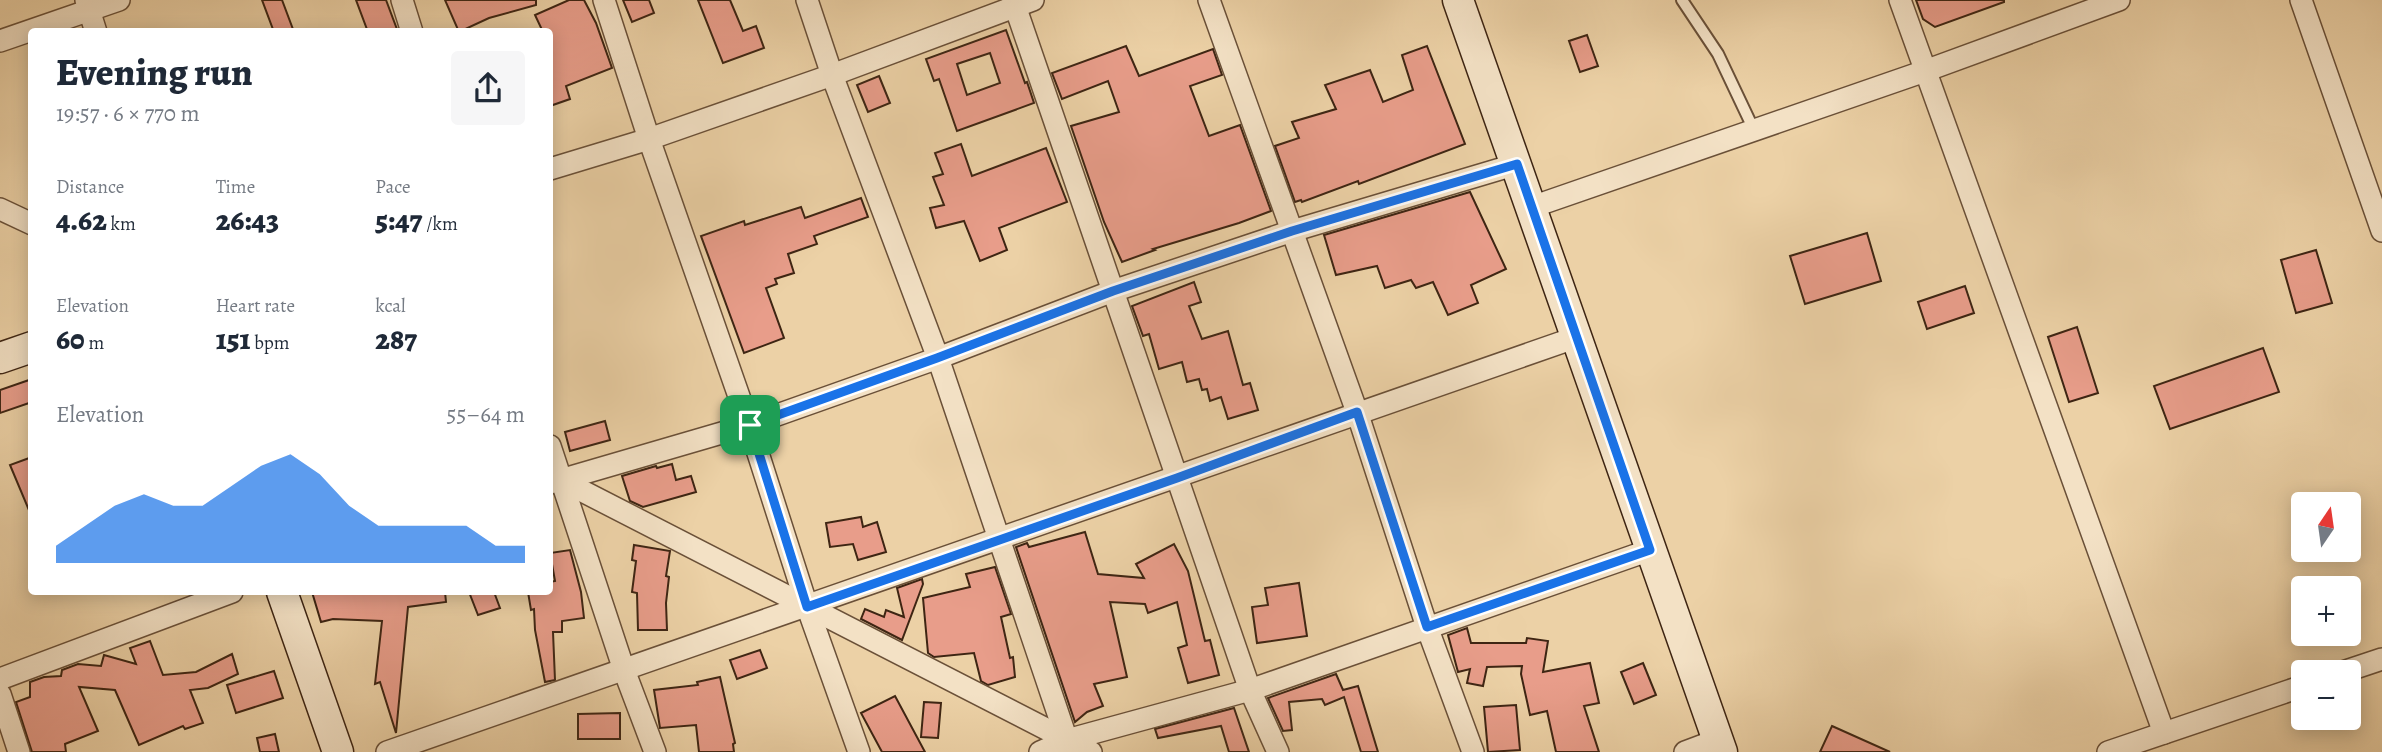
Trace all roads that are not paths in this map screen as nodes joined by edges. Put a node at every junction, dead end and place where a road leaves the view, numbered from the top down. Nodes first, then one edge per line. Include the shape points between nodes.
1 (119, 0) edge
2 (402, 0) edge
3 (604, 0) edge
4 (807, 0) edge
5 (1209, 0) edge
6 (1458, 0) edge
7 (1682, 0) edge
8 (1900, 0) edge
9 (2119, 0) edge
10 (2301, 0) edge
11 (1020, 2) edge
12 (88, 5) edge
13 (32, 28) edge
14 (95, 28) edge
15 (411, 28) edge
16 (28, 30) edge
17 (0, 41) edge
18 (1925, 71) junction
19 (832, 75) junction
20 (1754, 130) junction
21 (649, 139) junction
22 (1517, 164) junction
23 (553, 168) edge
24 (1532, 207) junction
25 (0, 209) edge
26 (28, 222) edge
27 (1292, 231) junction
28 (2382, 231) edge
29 (1113, 291) junction
30 (1577, 337) junction
31 (28, 348) edge
32 (0, 358) edge
33 (937, 358) junction
34 (1357, 412) junction
35 (750, 425) junction
36 (1177, 478) junction
37 (553, 479) edge
38 (1000, 539) junction
39 (1650, 550) junction
40 (224, 595) edge
41 (283, 595) edge
42 (807, 607) junction
43 (1427, 627) junction
44 (2382, 659) edge
45 (2361, 666) edge
46 (624, 670) junction
47 (0, 680) edge
48 (1250, 690) junction
49 (2291, 690) edge
50 (0, 694) edge
51 (2164, 733) junction
52 (1069, 746) edge
53 (1719, 746) edge
54 (19, 752) edge
55 (338, 752) edge
56 (387, 752) edge
57 (655, 752) edge
58 (859, 752) edge
59 (1040, 752) edge
60 (1091, 752) edge
61 (1278, 752) edge
62 (1473, 752) edge
63 (1685, 752) edge
64 (2108, 752) edge

1 - 12 street
2 - 15 street
3 - 21 street
4 - 19 street
5 - 27 street
6 - 22 street
7 - 20 lane via 1718,54
8 - 18 street
9 - 18 street
10 - 28 street
11 - 19 street
11 - 29 street
12 - 13 street
12 - 14 street
16 - 17 street
18 - 20 street
18 - 51 street
19 - 21 street
19 - 33 street
20 - 24 street
21 - 23 street
21 - 35 street
22 - 24 street
22 - 27 street
24 - 30 street
25 - 26 street
27 - 29 street
27 - 34 street
29 - 33 street
29 - 36 street
30 - 34 street
30 - 39 street
31 - 32 street
33 - 35 street
33 - 38 street
34 - 36 street
34 - 43 street
35 - 37 street
35 - 42 street
36 - 38 street
36 - 48 street
37 - 42 street
37 - 46 street
38 - 42 street
38 - 52 street
39 - 43 street
39 - 53 street
40 - 47 street
41 - 55 street
42 - 46 street
42 - 52 street
42 - 58 street
43 - 48 street
43 - 62 street
44 - 45 street
46 - 56 street
46 - 57 street
48 - 52 street
48 - 61 street
49 - 51 street
50 - 54 street
51 - 64 street
52 - 59 street
52 - 60 street
53 - 63 street

